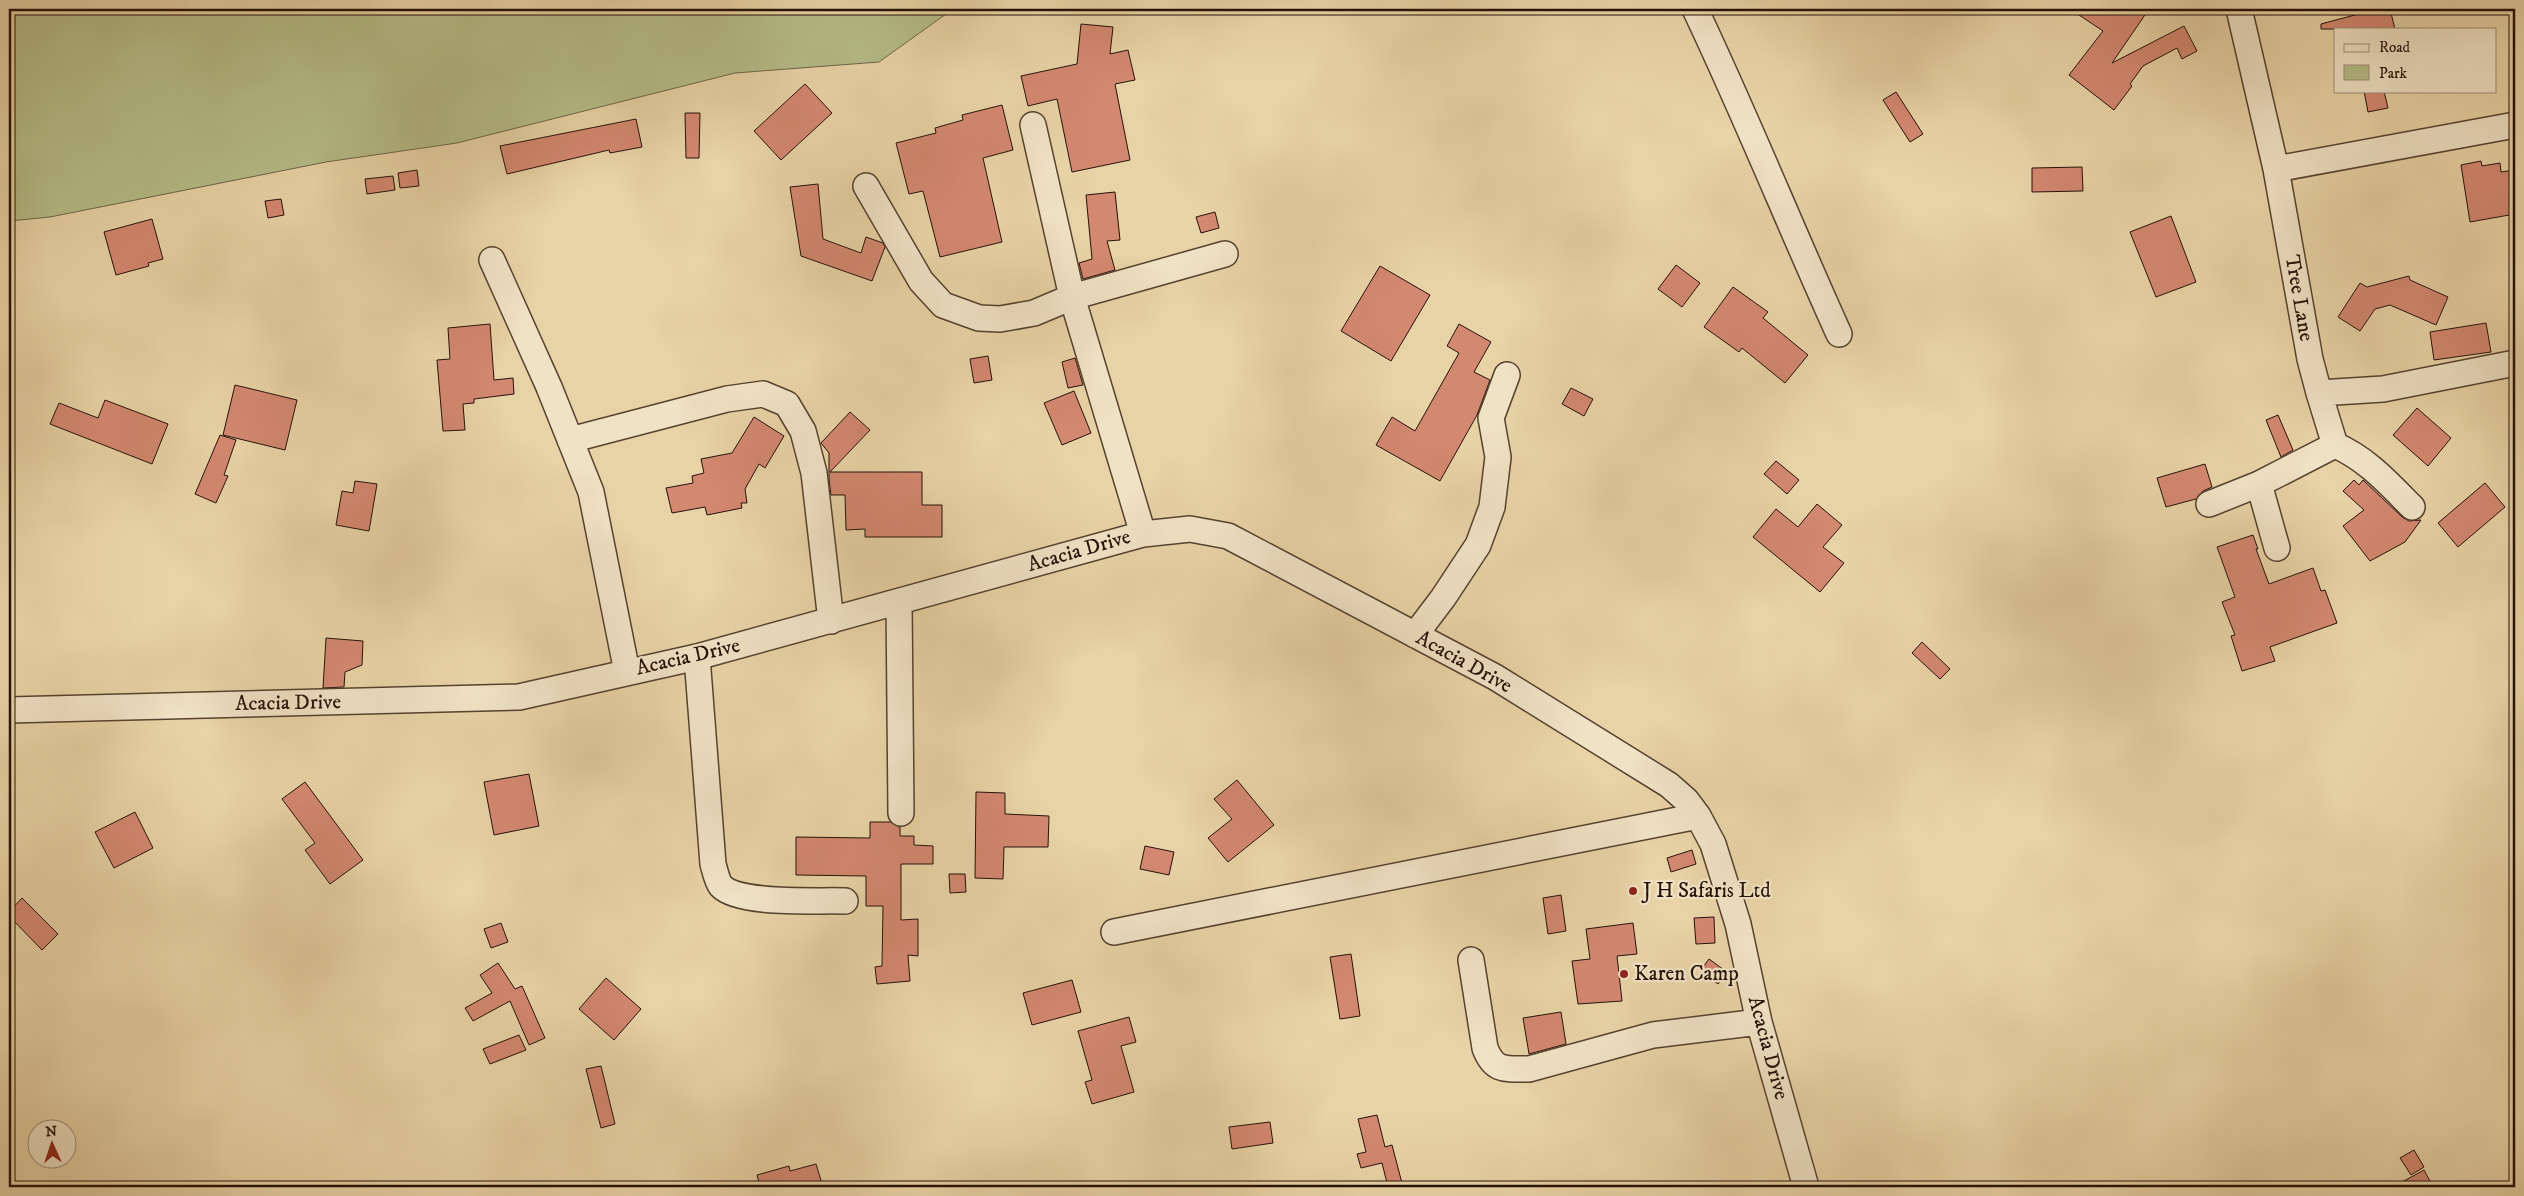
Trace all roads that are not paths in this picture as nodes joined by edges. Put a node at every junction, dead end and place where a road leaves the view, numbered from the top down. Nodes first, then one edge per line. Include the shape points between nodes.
1 (1695, 9) edge
2 (2238, 9) edge
3 (2515, 124) edge
4 (1033, 125) dead end
5 (2276, 169) junction
6 (866, 186) dead end
7 (1225, 254) dead end
8 (492, 260) dead end
9 (1072, 297) junction
10 (1839, 334) dead end
11 (2515, 363) edge
12 (1507, 375) dead end
13 (2319, 393) junction
14 (570, 440) junction
15 (2336, 446) junction
16 (2259, 484) junction
17 (2209, 504) dead end
18 (2412, 507) dead end
19 (1143, 534) junction
20 (2277, 548) dead end
21 (899, 602) junction
22 (831, 621) junction
23 (1415, 635) junction
24 (696, 657) junction
25 (627, 672) junction
26 (9, 710) edge
27 (901, 813) dead end
28 (1698, 816) junction
29 (845, 901) dead end
30 (1114, 932) dead end
31 (1472, 960) dead end
32 (1759, 1022) junction
33 (1806, 1187) edge

1 - 10 street via 1757,141 1795,237
2 - 5 street, Tree Lane
3 - 5 street
4 - 9 street
5 - 13 street, Tree Lane
6 - 9 street via 921,281 943,305 979,318 1000,320 1034,313
7 - 9 street
8 - 14 street
9 - 19 street
11 - 13 street via 2383,389
12 - 23 street via 1491,418 1498,457 1492,507 1478,545
13 - 15 street, Tree Lane
14 - 22 street via 728,399 763,394 787,404 802,431 814,472
14 - 25 street via 591,492
15 - 16 street
15 - 18 street via 2356,454
16 - 17 street
16 - 20 street
19 - 21 street, Acacia Drive
19 - 23 street, Acacia Drive via 1190,529 1228,536
21 - 22 street, Acacia Drive
21 - 27 street
22 - 24 street, Acacia Drive
23 - 28 street, Acacia Drive via 1495,677 1669,785
24 - 25 street, Acacia Drive
24 - 29 street via 713,864 720,885 735,895 745,897
25 - 26 street, Acacia Drive via 519,697
28 - 30 street
28 - 32 street, Acacia Drive via 1713,844 1738,924
31 - 32 street via 1485,1048 1496,1066 1508,1069 1529,1069 1653,1035
32 - 33 street, Acacia Drive

